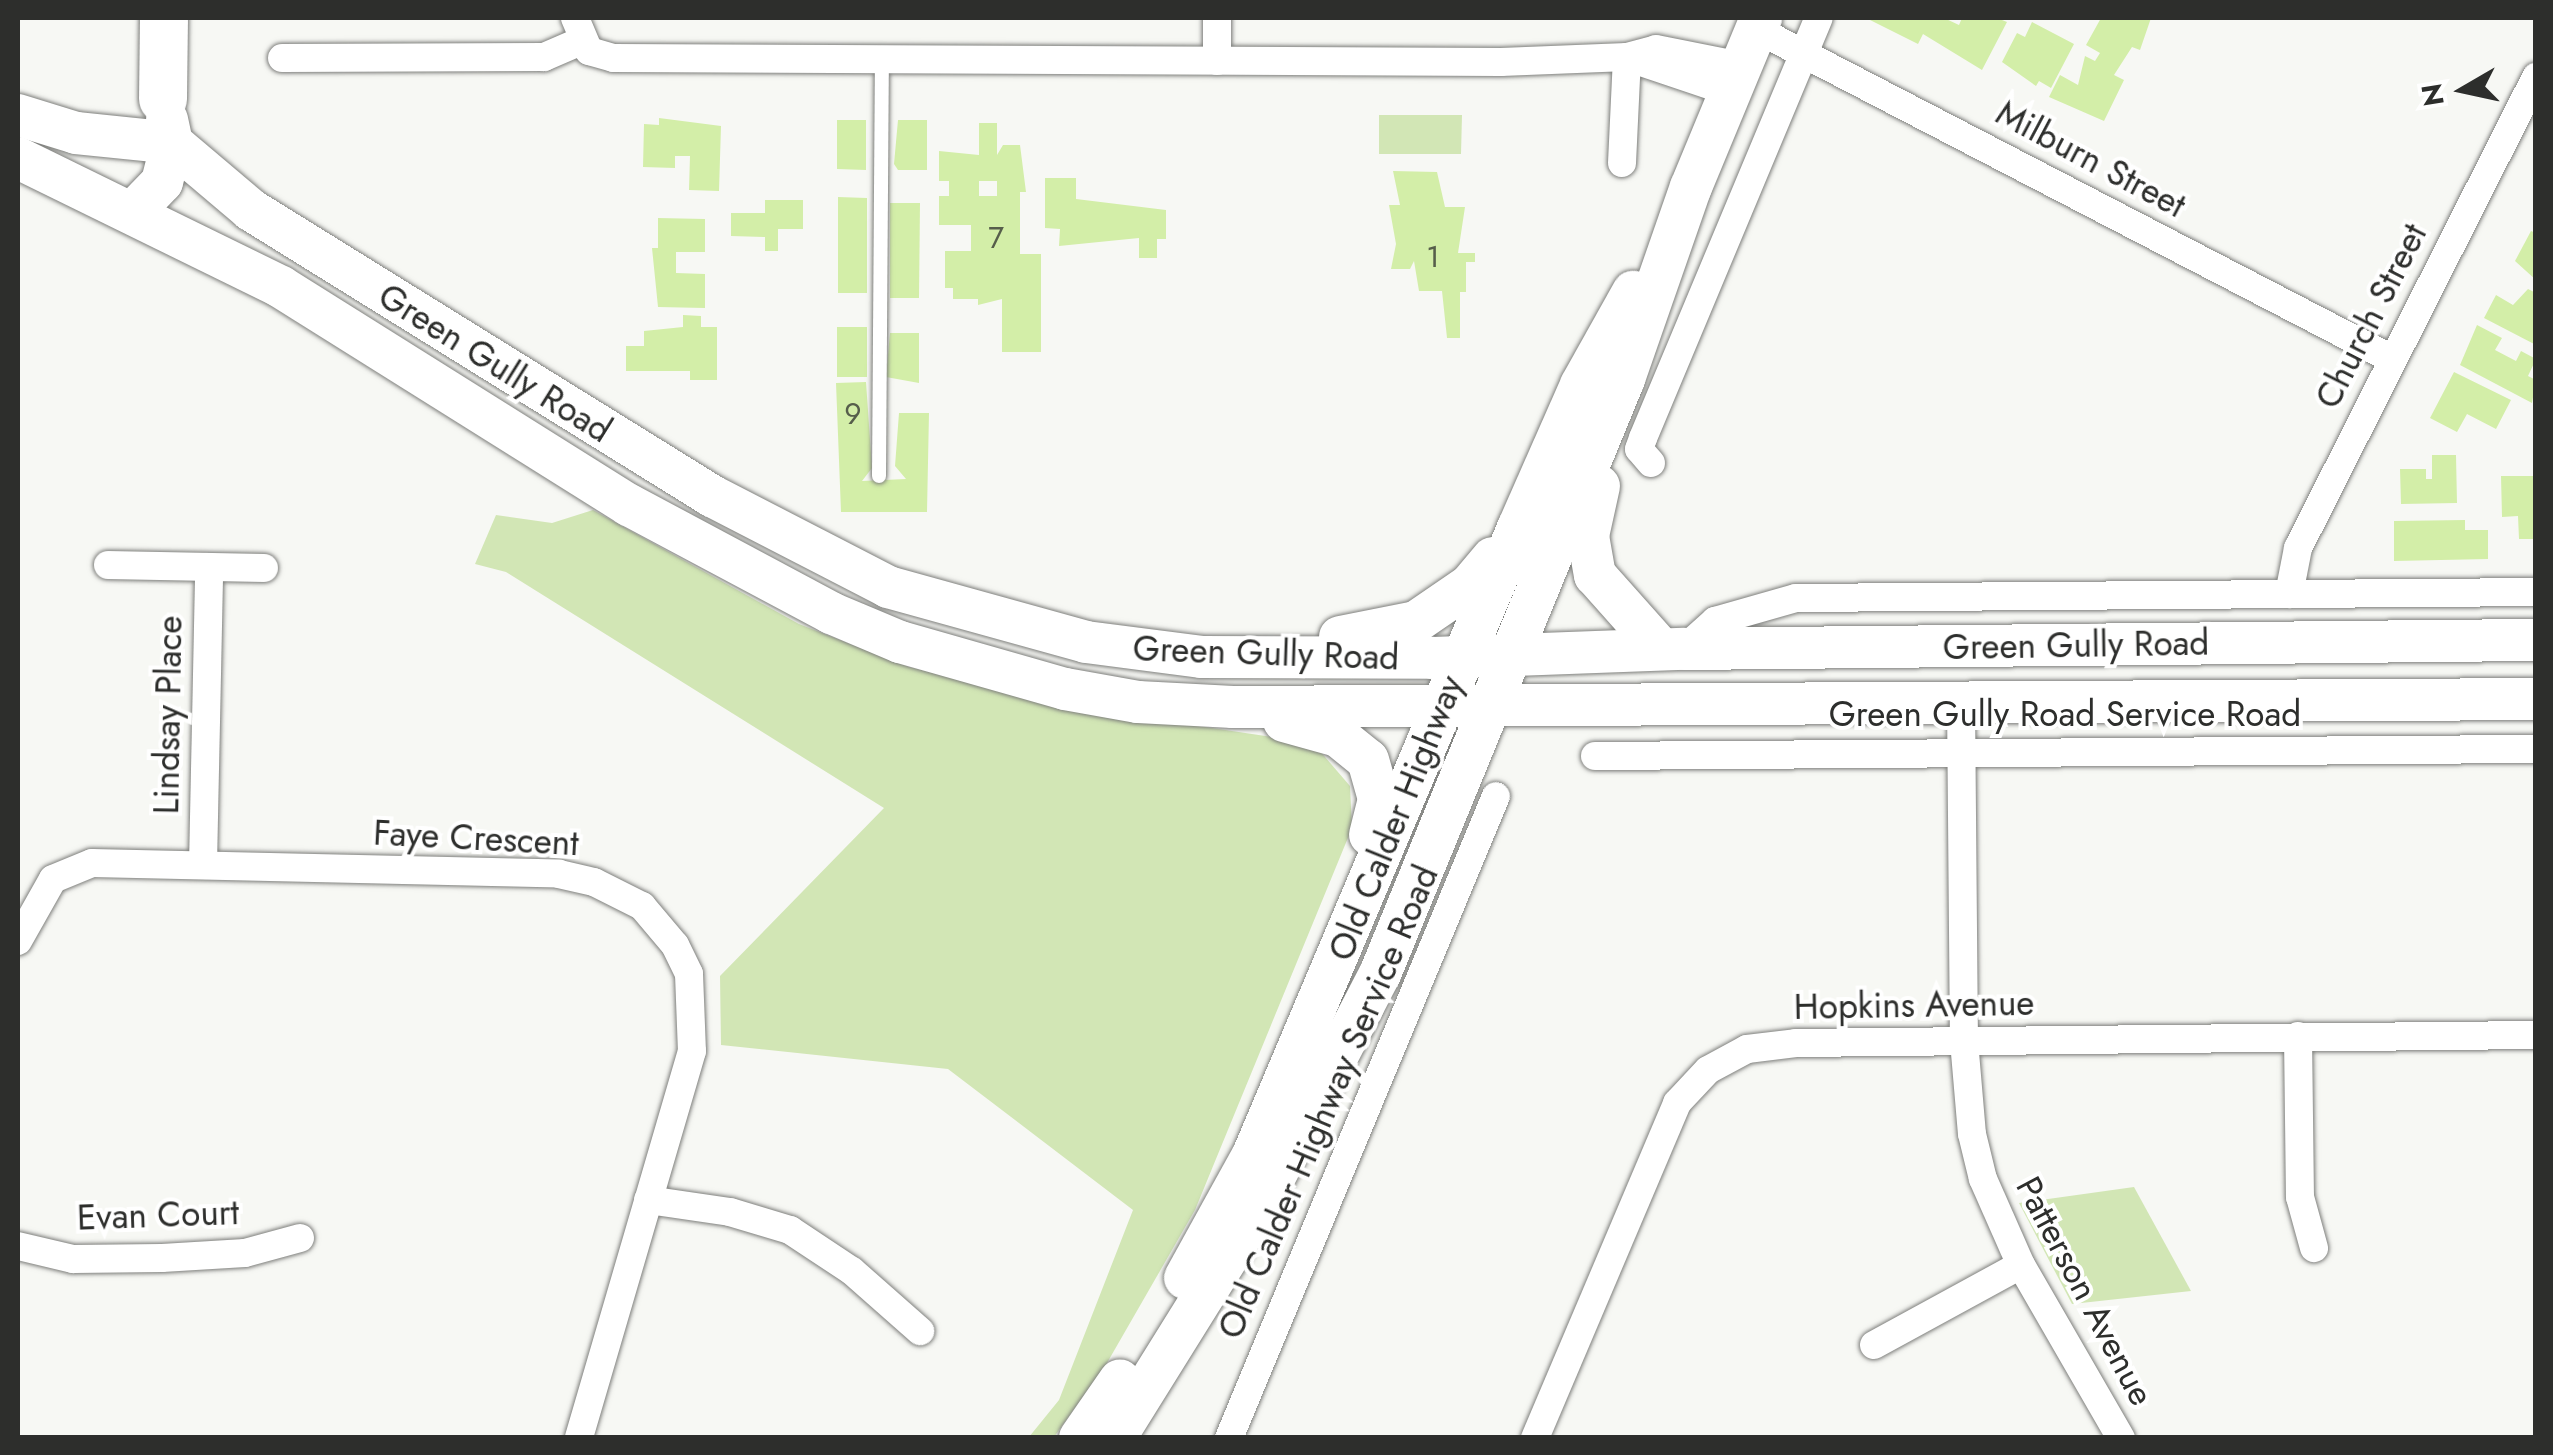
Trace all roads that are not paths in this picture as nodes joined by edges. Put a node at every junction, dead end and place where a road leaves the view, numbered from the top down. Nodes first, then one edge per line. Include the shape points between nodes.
1 (164, 18) edge
2 (1217, 18) edge
3 (1819, 18) edge
4 (578, 29) edge
5 (1747, 51) edge
6 (1805, 51) junction
7 (282, 58) dead end
8 (1627, 58) junction
9 (882, 60) junction
10 (1218, 61) junction
11 (2536, 77) edge
12 (18, 115) edge
13 (168, 121) junction
14 (18, 158) edge
15 (1622, 164) dead end
16 (1691, 186) junction
17 (134, 211) junction
18 (2390, 358) junction
19 (1624, 379) junction
20 (1651, 463) dead end
21 (879, 476) dead end
22 (1518, 528) junction
23 (108, 565) dead end
24 (209, 567) junction
25 (264, 568) dead end
26 (2536, 592) edge
27 (2289, 594) junction
28 (2536, 640) edge
29 (1672, 649) junction
30 (1512, 654) junction
31 (1201, 657) junction
32 (1461, 658) junction
33 (2536, 699) edge
34 (1960, 701) junction
35 (1183, 704) junction
36 (1440, 706) junction
37 (1490, 706) junction
38 (2536, 749) edge
39 (1962, 752) junction
40 (1595, 756) dead end
41 (1496, 796) dead end
42 (202, 865) junction
43 (18, 941) edge
44 (2536, 1035) edge
45 (2298, 1036) junction
46 (1964, 1041) junction
47 (1252, 1155) junction
48 (648, 1200) junction
49 (300, 1238) dead end
50 (18, 1246) edge
51 (2314, 1248) dead end
52 (2021, 1264) junction
53 (920, 1332) dead end
54 (1874, 1345) dead end
55 (579, 1438) edge
56 (1080, 1438) edge
57 (1115, 1438) edge
58 (1229, 1438) edge
59 (1535, 1438) edge
60 (2121, 1438) edge

1 - 13 highway
2 - 10 street
3 - 6 street
4 - 7 street via 544,57
4 - 9 street, Milburn Street via 589,51 612,58
5 - 6 street, Milburn Street
5 - 8 street, Milburn Street
5 - 16 main road, Old Calder Highway
6 - 18 street, Milburn Street
6 - 20 street via 1643,438 1639,449
8 - 10 street, Milburn Street
8 - 15 street
9 - 10 street, Milburn Street
9 - 21 lane
11 - 18 street, Church Street
12 - 13 main road via 76,132
13 - 17 main road via 162,182
13 - 31 main road, Green Gully Road via 251,210 712,496 888,587 1048,634
14 - 17 main road, Green Gully Road
16 - 19 main road, Old Calder Highway
16 - 22 main road, Old Calder Highway via 1581,385
17 - 35 main road, Green Gully Road via 281,287 629,505 831,613 900,642 1064,689
18 - 27 street, Church Street via 2298,548
19 - 29 main road via 1590,520 1590,554 1610,596
19 - 30 main road, Old Calder Highway
22 - 31 main road via 1470,586 1416,622
22 - 32 main road, Old Calder Highway
23 - 24 street, Lindsay Place
24 - 25 street, Lindsay Place
24 - 42 street, Lindsay Place
26 - 27 street
27 - 29 street via 1796,598 1715,621
28 - 29 main road, Green Gully Road
29 - 30 main road, Green Gully Road
30 - 32 main road, Green Gully Road
30 - 37 main road, Old Calder Highway
31 - 32 main road, Green Gully Road
32 - 36 main road, Old Calder Highway
33 - 34 main road, Green Gully Road via 2215,706
34 - 37 main road, Green Gully Road
34 - 39 street, Patterson Avenue
35 - 36 main road, Green Gully Road
35 - 47 main road via 1338,736 1368,760 1379,790 1374,826
36 - 37 main road, Green Gully Road
36 - 47 main road, Old Calder Highway
37 - 57 main road, Old Calder Highway via 1428,866 1333,1070 1216,1282
38 - 39 street, Green Gully Road Service Road
39 - 40 street, Green Gully Road Service Road
39 - 46 street, Patterson Avenue
41 - 58 street, Old Calder Highway Service Road
42 - 43 street, Faye Crescent via 92,863 67,869 40,893
42 - 48 street, Faye Crescent via 559,874 594,882 642,906 676,946 695,1016 692,1051
44 - 45 street, Hopkins Avenue
45 - 46 street, Hopkins Avenue
45 - 51 street via 2300,1197
46 - 52 street, Patterson Avenue via 1983,1179
46 - 59 street, Hopkins Avenue via 1767,1046 1727,1058 1693,1083 1662,1134
47 - 56 main road, Old Calder Highway via 1181,1286
48 - 53 street via 730,1212 790,1230 852,1271
48 - 55 street, Faye Crescent
49 - 50 street, Evan Court via 245,1253 162,1258 73,1258
52 - 54 street
52 - 60 street, Patterson Avenue

